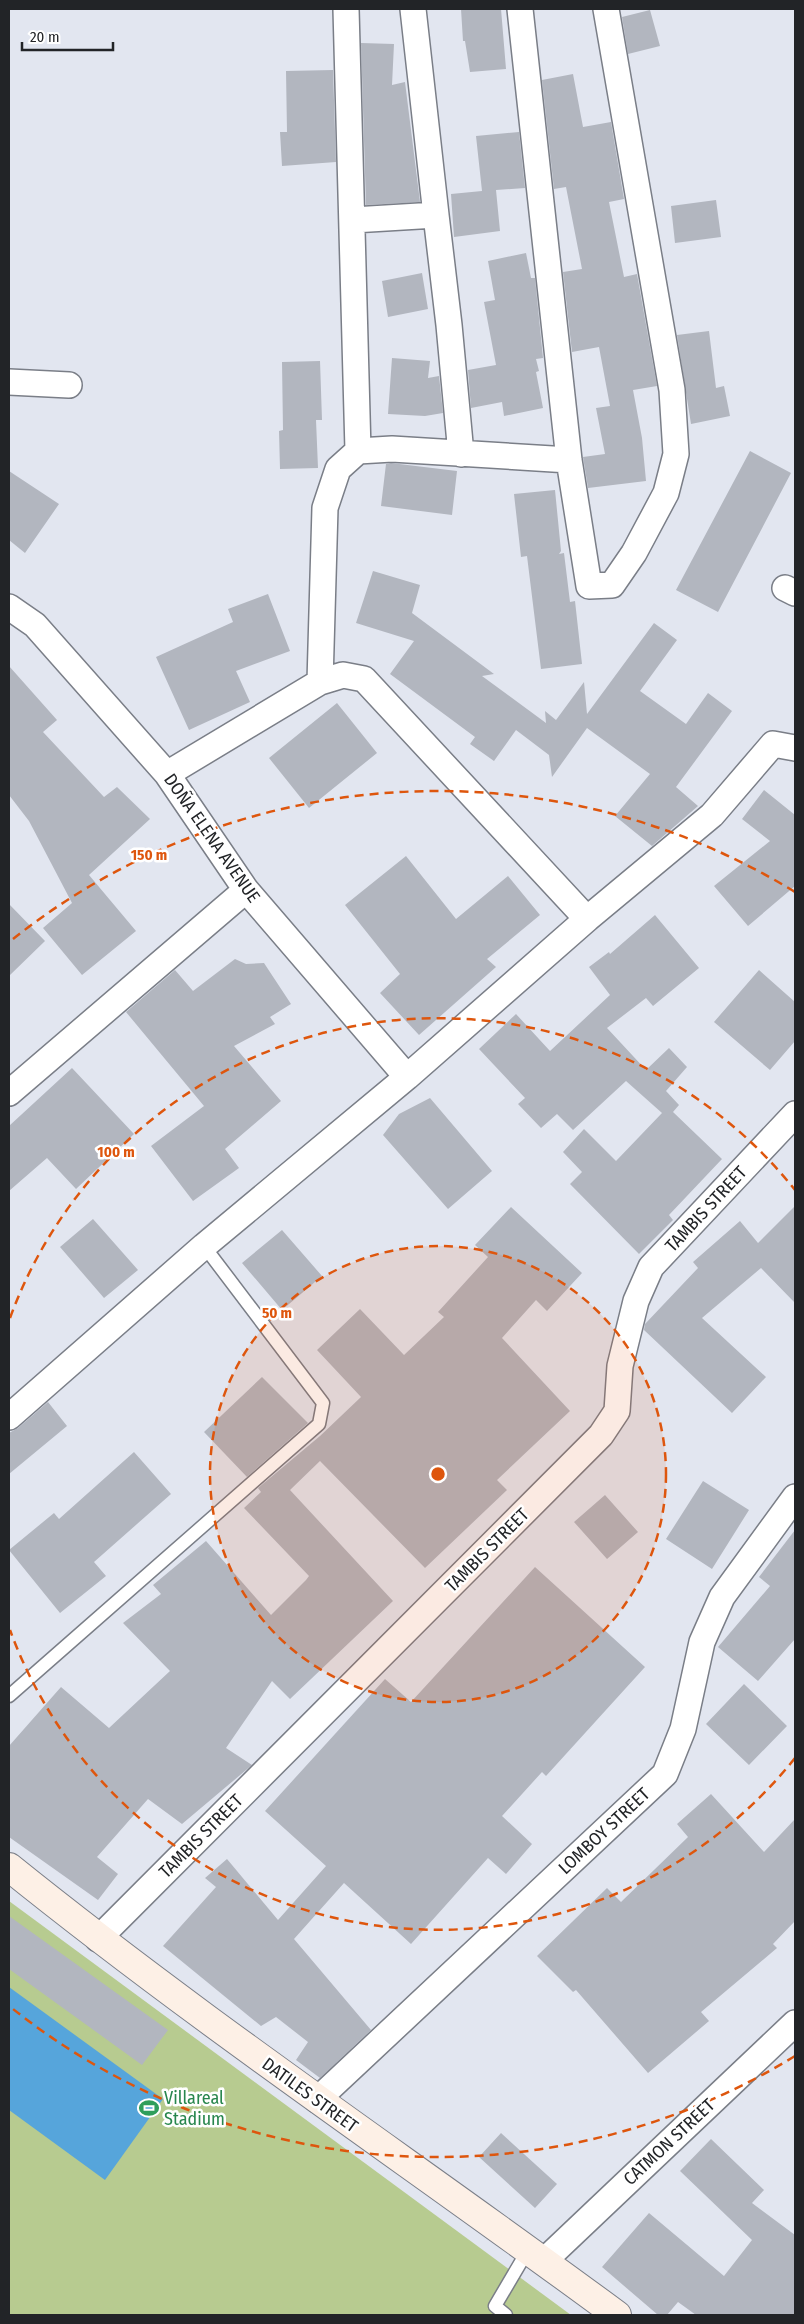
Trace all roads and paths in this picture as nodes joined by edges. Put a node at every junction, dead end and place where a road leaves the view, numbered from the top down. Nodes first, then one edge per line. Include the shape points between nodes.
1 (346, 9) edge
2 (414, 9) edge
3 (520, 9) edge
4 (606, 9) edge
5 (436, 215) junction
6 (353, 220) junction
7 (9, 382) edge
8 (69, 385) dead end
9 (358, 451) junction
10 (461, 454) junction
11 (569, 460) junction
12 (9, 608) edge
13 (320, 682) junction
14 (795, 748) edge
15 (167, 774) junction
16 (246, 890) junction
17 (587, 919) junction
18 (407, 1077) junction
19 (9, 1093) edge
20 (795, 1114) edge
21 (204, 1246) junction
22 (9, 1417) edge
23 (795, 1497) edge
24 (9, 1696) edge
25 (9, 1867) edge
26 (98, 1938) junction
27 (795, 2023) edge
28 (317, 2100) junction
29 (536, 2256) junction
30 (506, 2315) edge
31 (617, 2315) edge

1 - 6 street
2 - 5 street
3 - 11 street
4 - 11 street via 672,390 676,454 666,493 634,553 612,585 589,586
5 - 6 street
5 - 10 street
6 - 9 street
7 - 8 street
9 - 10 street via 392,449
9 - 13 street via 338,469 325,508
10 - 11 street
12 - 15 street, DOÑA ELENA AVENUE via 35,625
13 - 15 street
13 - 17 street via 343,675 364,679
14 - 17 street via 773,744 712,815
15 - 16 street, DOÑA ELENA AVENUE
16 - 18 street, DOÑA ELENA AVENUE
16 - 19 street
17 - 18 street
18 - 21 street
20 - 26 street, TAMBIS STREET via 651,1267 636,1301 620,1366 617,1411 601,1436
21 - 22 street
21 - 24 lane via 324,1402 319,1424
23 - 28 street, LOMBOY STREET via 722,1597 702,1642 683,1729 665,1774
25 - 26 main road, DATILES STREET
26 - 28 main road, DATILES STREET
27 - 29 street, CATMON STREET
28 - 29 main road, DATILES STREET
29 - 30 lane via 496,2306
29 - 31 main road, DATILES STREET

